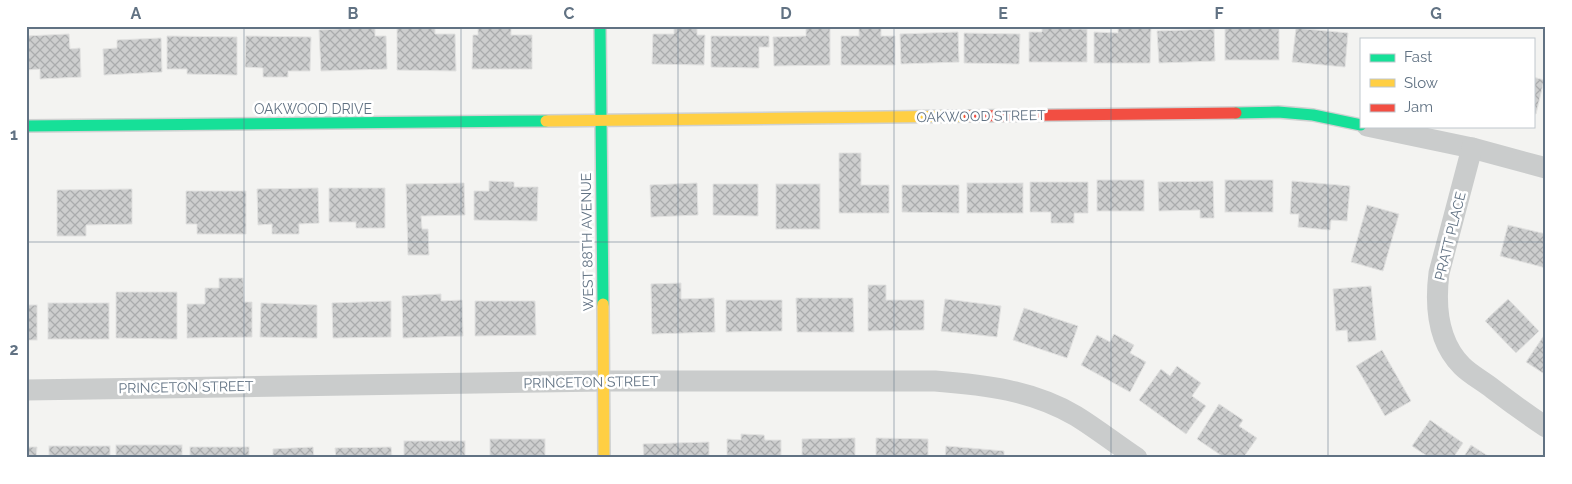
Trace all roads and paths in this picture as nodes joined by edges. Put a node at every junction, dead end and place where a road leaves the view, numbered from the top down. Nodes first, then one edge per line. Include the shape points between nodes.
1 (600, 26) edge
2 (600, 121) junction
3 (1360, 125) edge
4 (26, 126) edge
5 (1377, 128) edge
6 (1472, 148) junction
7 (1546, 168) edge
8 (603, 381) junction
9 (26, 390) edge
10 (1546, 427) edge
11 (604, 458) edge
12 (1137, 458) edge

1 - 2 street, WEST 88TH AVENUE
2 - 3 street, OAKWOOD STREET via 1278,112
2 - 4 street, OAKWOOD DRIVE
2 - 8 street, WEST 88TH AVENUE
5 - 6 street
6 - 7 street
6 - 10 street, PRATT PLACE via 1439,273 1437,310 1441,331 1462,366
8 - 9 street, PRINCETON STREET
8 - 11 street, WEST 88TH AVENUE
8 - 12 street, PRINCETON STREET via 935,381 985,385 1058,406

